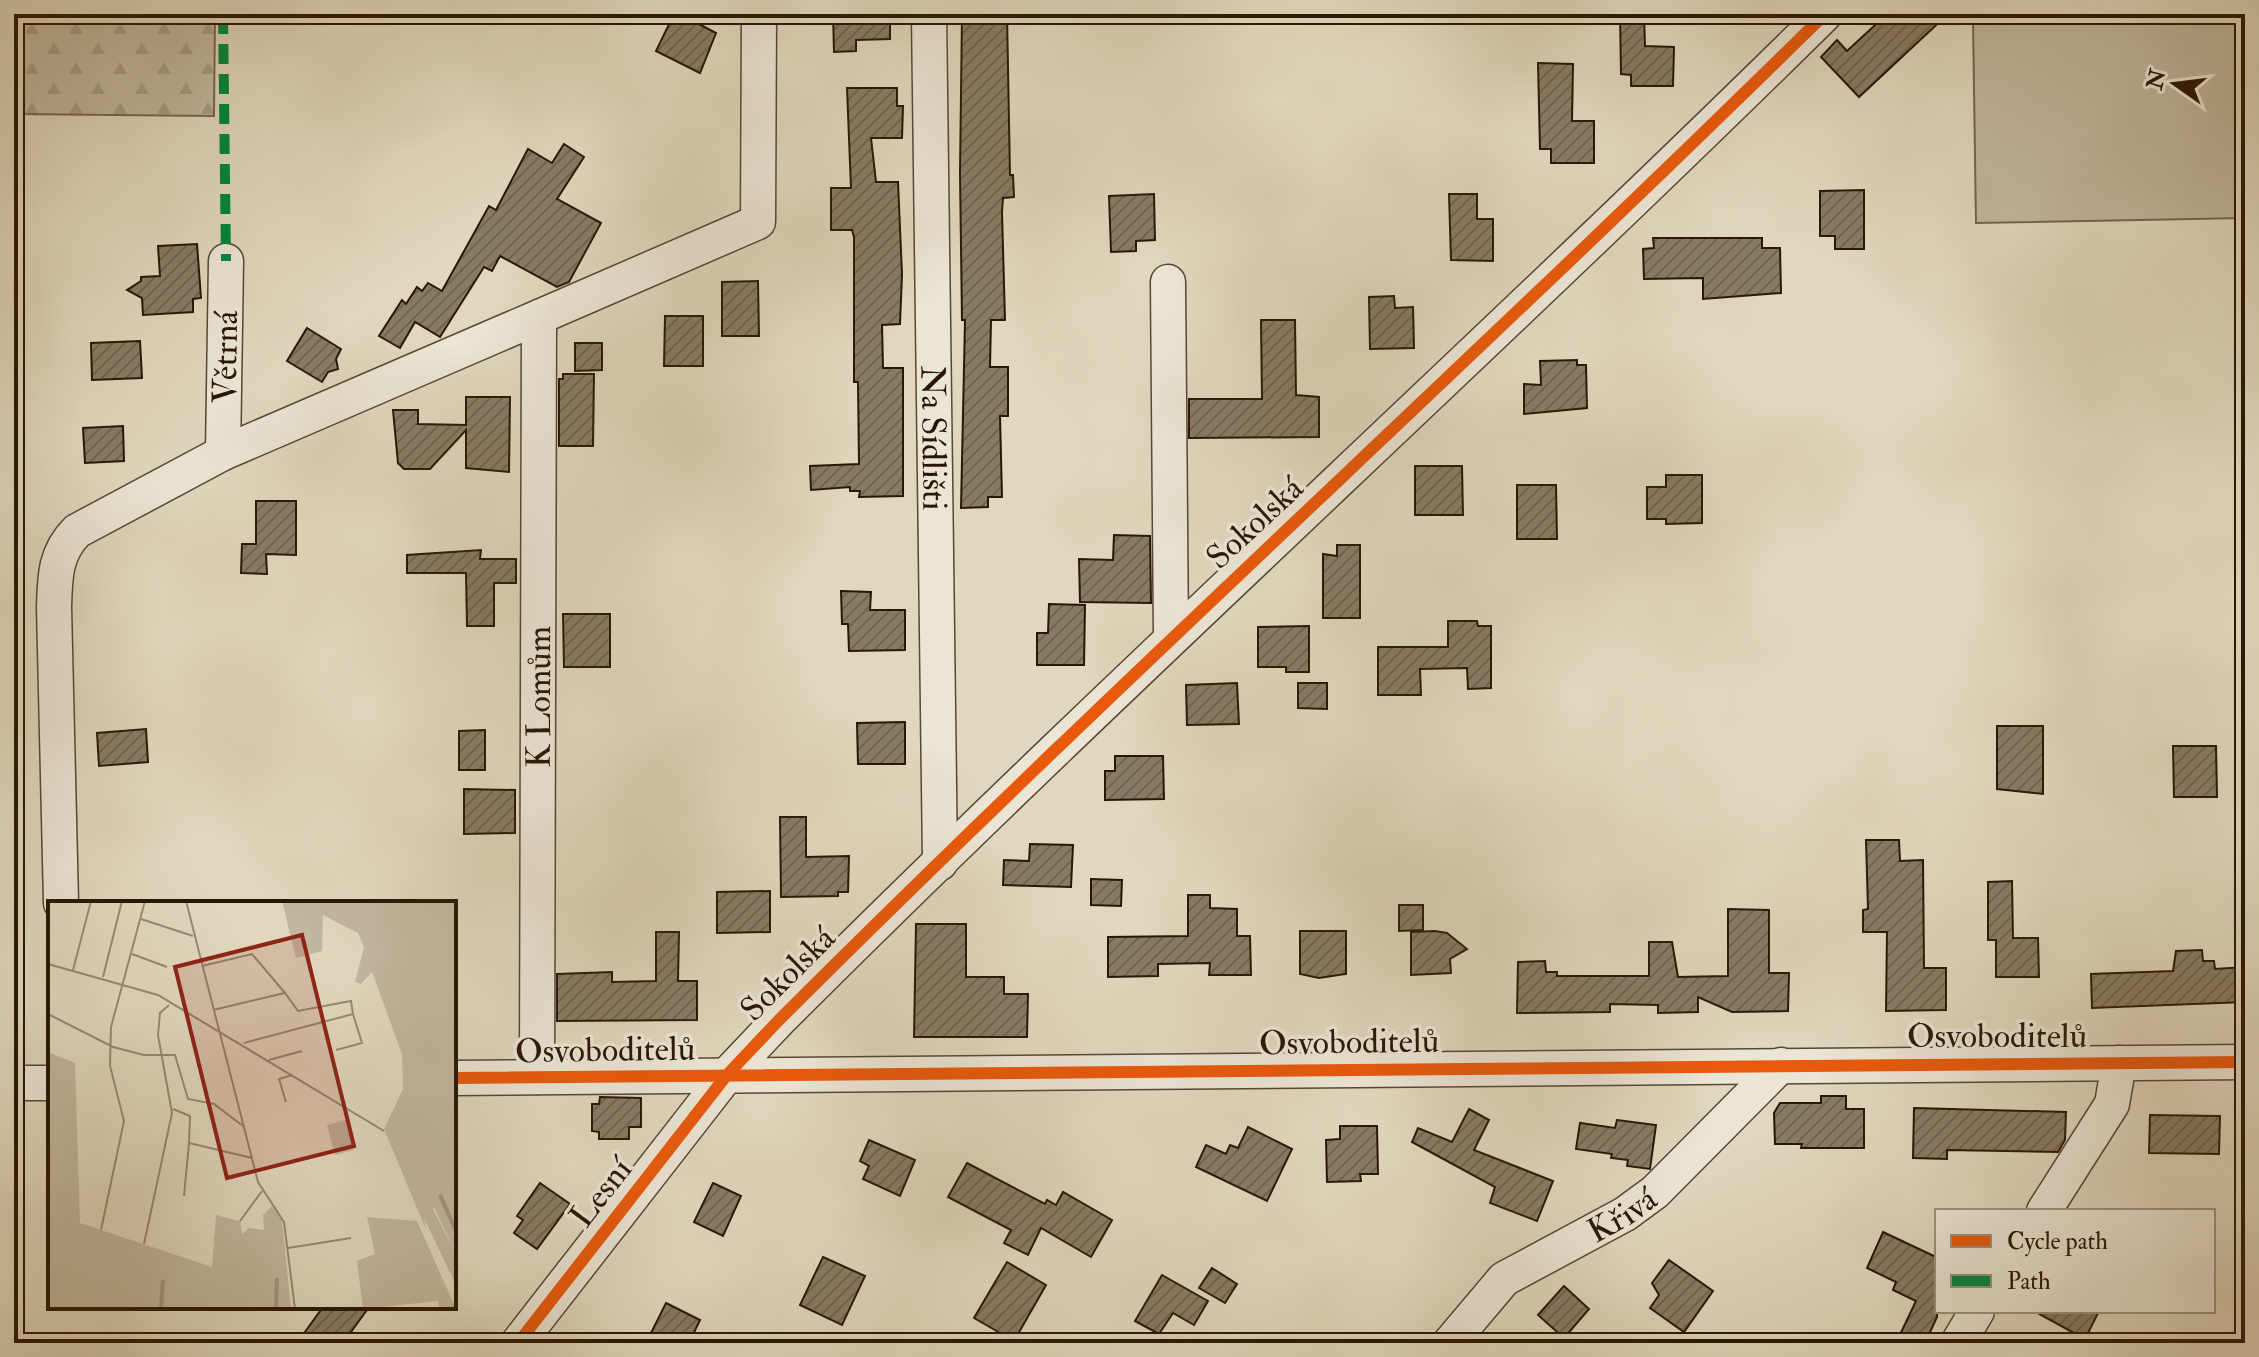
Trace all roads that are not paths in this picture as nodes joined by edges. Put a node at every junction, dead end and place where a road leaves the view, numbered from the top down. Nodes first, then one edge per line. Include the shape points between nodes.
1 (759, 14) edge
2 (929, 14) edge
3 (1825, 14) edge
4 (226, 261) dead end
5 (1168, 282) dead end
6 (539, 317) junction
7 (223, 453) junction
8 (1171, 637) junction
9 (940, 863) junction
10 (61, 901) edge
11 (2245, 1062) edge
12 (2119, 1063) junction
13 (1781, 1065) junction
14 (726, 1076) junction
15 (537, 1077) junction
16 (456, 1078) edge
17 (14, 1083) edge
18 (48, 1083) edge
19 (2045, 1209) edge
20 (1976, 1313) edge
21 (518, 1343) edge
22 (1450, 1343) edge
23 (1958, 1343) edge

1 - 6 street via 758,222
2 - 9 street, Na Sídlišti
3 - 8 street, Sokolská
4 - 7 street, Větrná
5 - 8 street, Sokolská
6 - 7 street
6 - 15 street, K Lomům
7 - 10 street via 77,531 57,559
8 - 9 street, Sokolská
9 - 14 street, Sokolská
11 - 12 street, Osvoboditelů
12 - 13 street, Osvoboditelů
12 - 19 street via 2112,1104
13 - 14 street, Osvoboditelů
13 - 22 street, Křivá via 1655,1192 1625,1214 1504,1279
14 - 15 street, Osvoboditelů
14 - 21 street, Lesní
15 - 16 street, Osvoboditelů
17 - 18 street
20 - 23 street

